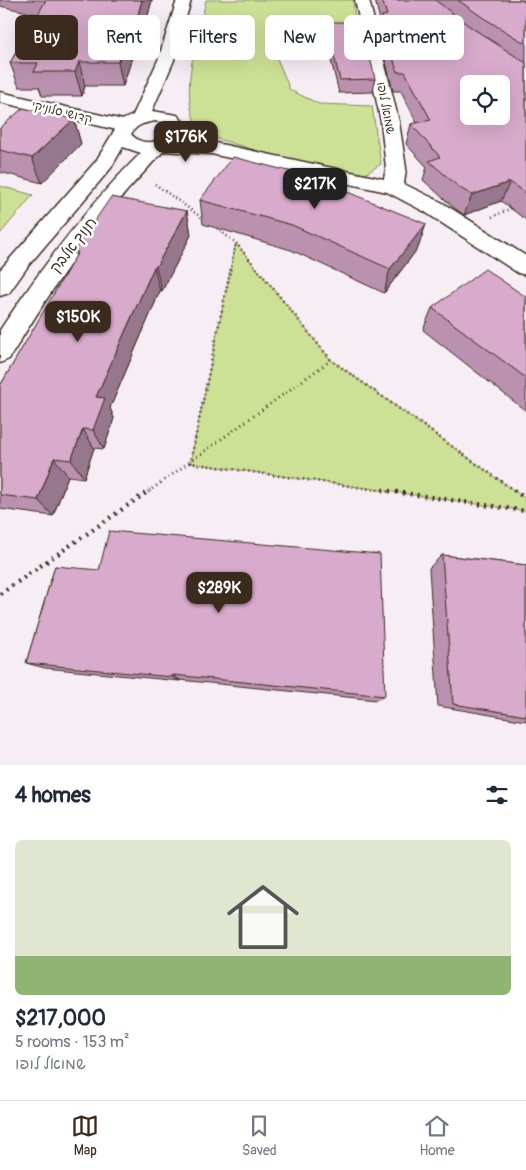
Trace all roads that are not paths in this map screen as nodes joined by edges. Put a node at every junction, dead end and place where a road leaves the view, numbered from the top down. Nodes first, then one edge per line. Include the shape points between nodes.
1 (184, 0) edge
2 (362, 0) edge
3 (180, 15) edge
4 (170, 51) edge
5 (173, 60) edge
6 (0, 97) edge
7 (129, 126) junction
8 (176, 126) junction
9 (161, 146) junction
10 (210, 148) junction
11 (393, 188) junction
12 (526, 267) edge
13 (0, 287) edge
14 (0, 352) edge

1 - 3 street, חנוך אלבק
2 - 11 street, שמואל לופו via 390,122 396,168
4 - 7 street, חנוך אלבק via 156,86
5 - 8 street, חנוך אלבק via 171,95
6 - 7 street, קדושי סלוניקי
7 - 8 street via 161,116
7 - 9 street via 130,144 144,148
7 - 13 street, חנוך אלבק via 104,164
8 - 9 street, חנוך אלבק via 174,139
8 - 10 street
9 - 10 street
9 - 14 street, חנוך אלבק via 134,169 54,268
10 - 11 street
11 - 12 street via 433,207

